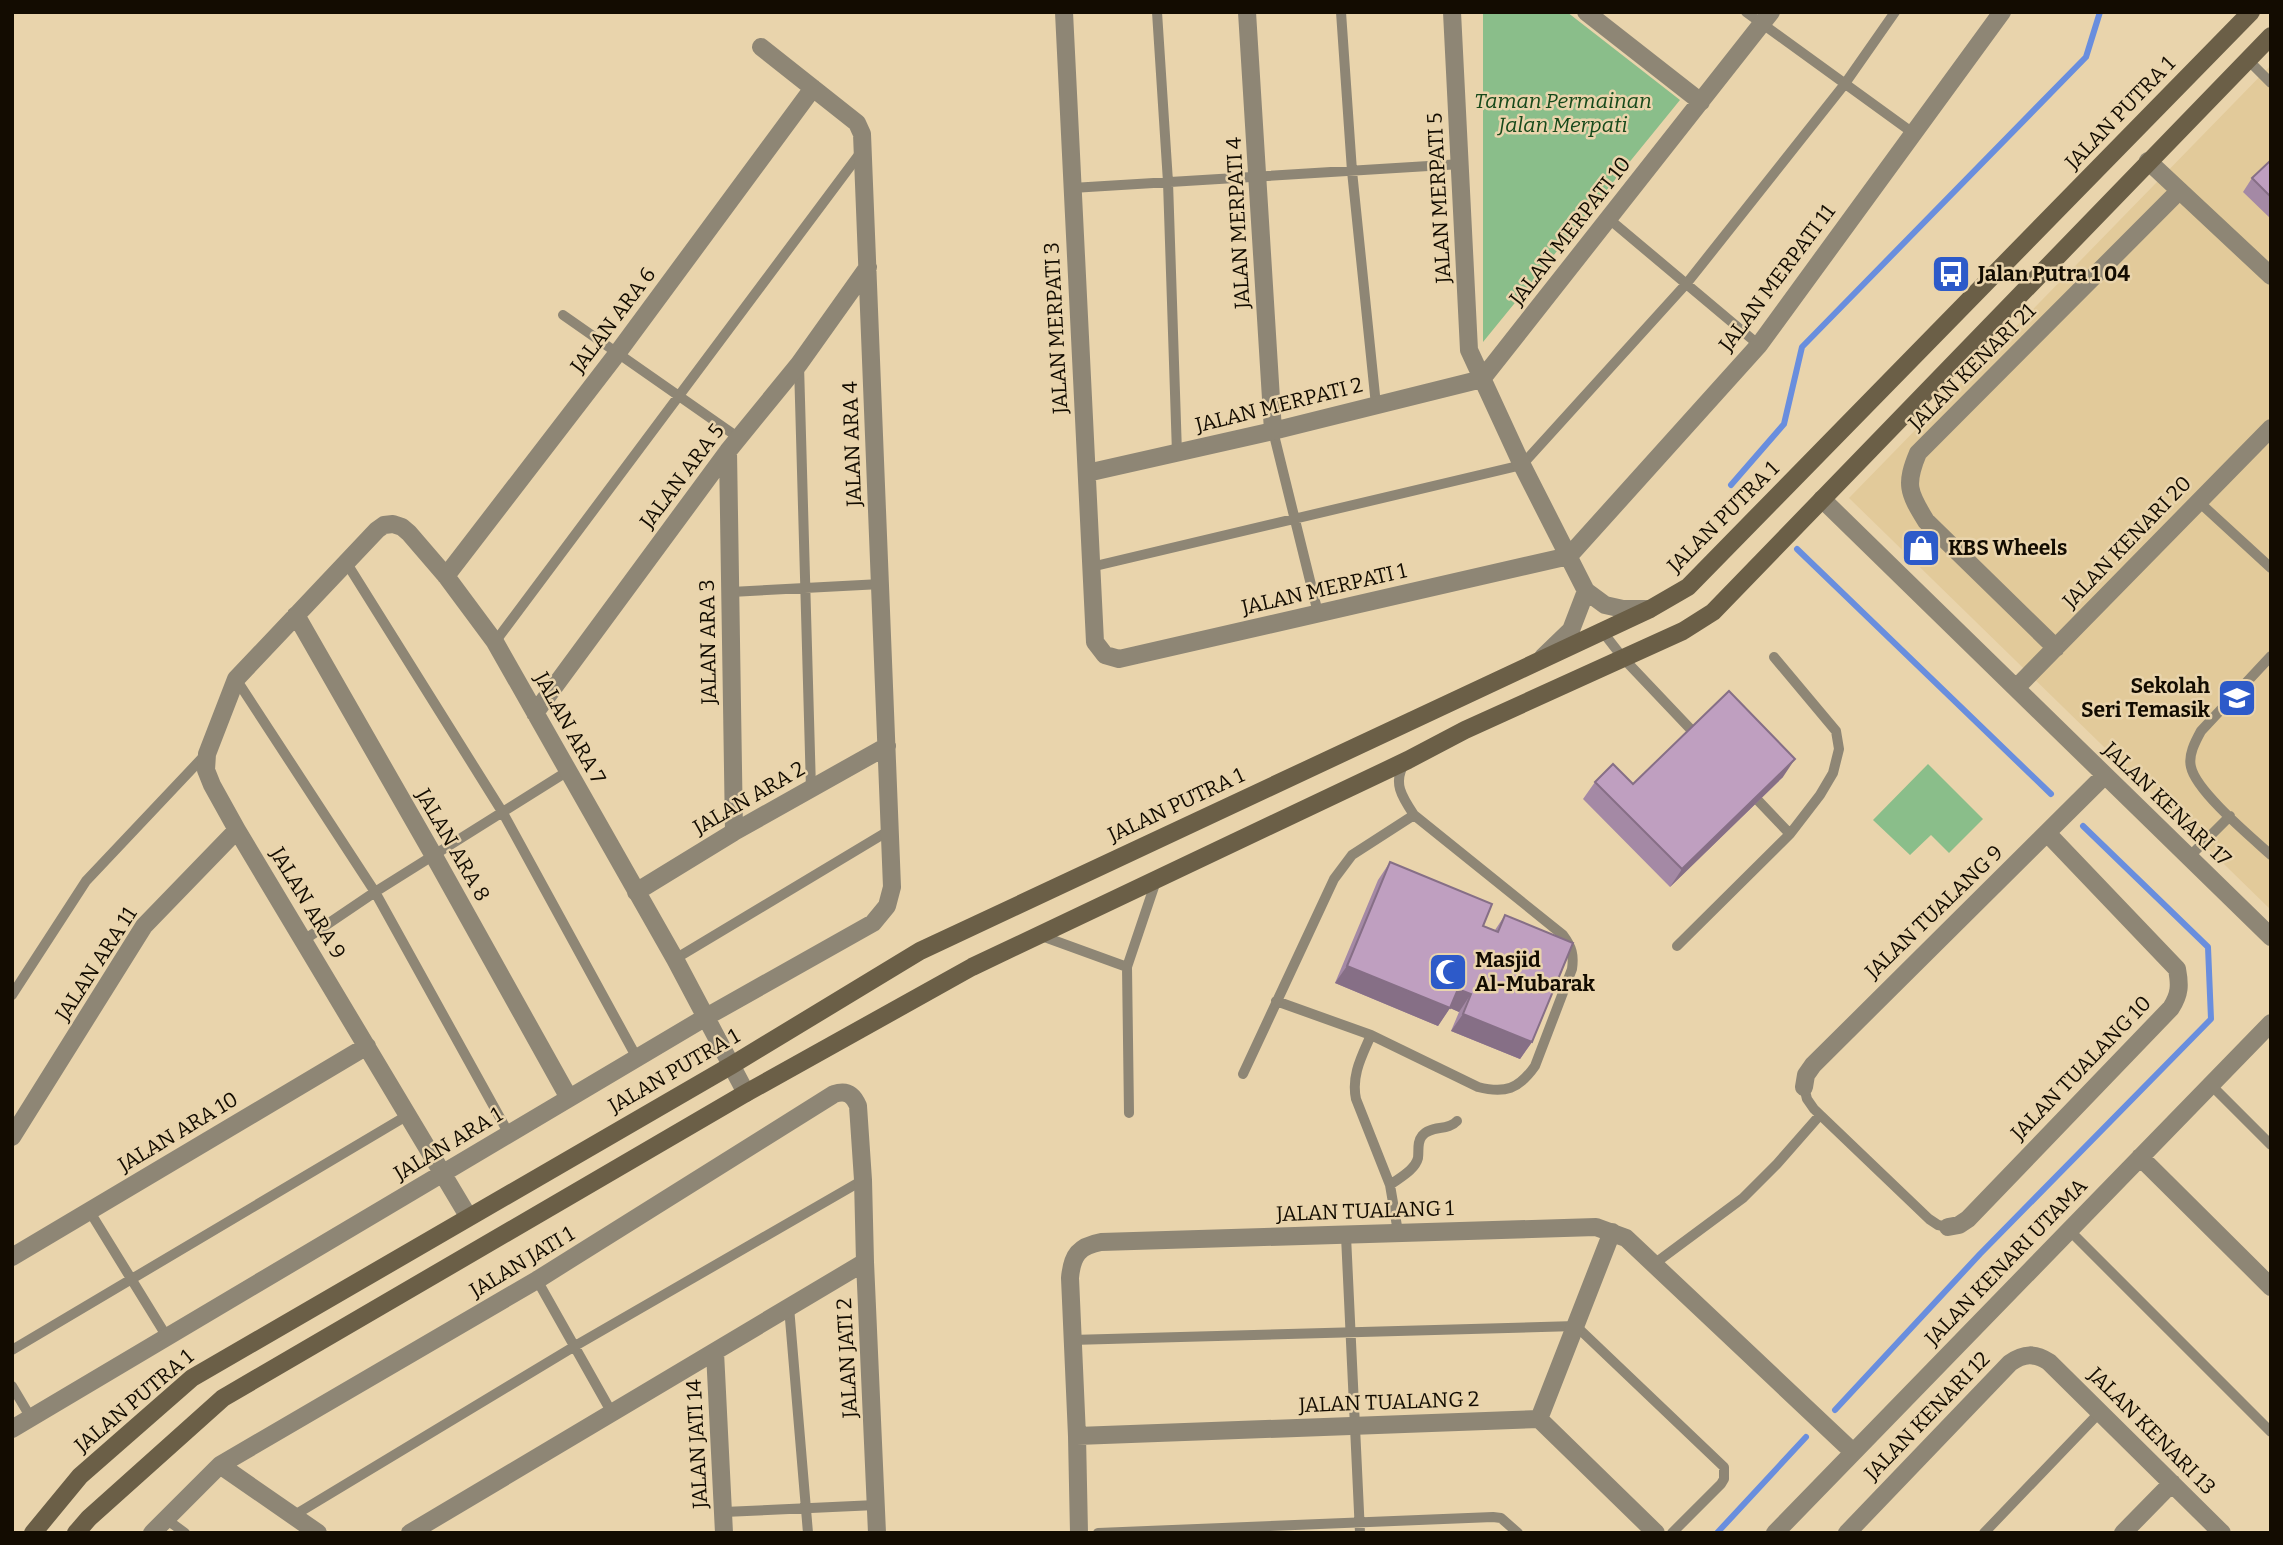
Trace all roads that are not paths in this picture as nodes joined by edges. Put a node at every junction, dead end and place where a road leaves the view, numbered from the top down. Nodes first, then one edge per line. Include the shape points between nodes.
1 (1064, 12) edge
2 (1157, 12) edge
3 (1247, 12) edge
4 (1341, 12) edge
5 (1452, 12) edge
6 (1586, 12) edge
7 (1746, 12) edge
8 (1895, 12) edge
9 (2002, 12) edge
10 (2251, 12) edge
11 (1767, 18) edge
12 (2271, 36) edge
13 (761, 47) dead end
14 (2247, 59) junction
15 (2271, 83) edge
16 (1844, 85) junction
17 (813, 88) junction
18 (1701, 102) junction
19 (1913, 133) junction
20 (863, 149) junction
21 (2148, 161) junction
22 (1461, 164) junction
23 (1352, 171) junction
24 (1259, 177) junction
25 (1168, 182) junction
26 (1072, 188) junction
27 (2179, 191) junction
28 (1609, 219) junction
29 (868, 267) junction
30 (2271, 276) edge
31 (1687, 283) junction
32 (563, 315) dead end
33 (1759, 345) junction
34 (616, 355) junction
35 (799, 364) junction
36 (1482, 379) junction
37 (677, 396) junction
38 (1376, 405) junction
39 (2271, 428) edge
40 (1273, 431) junction
41 (733, 444) junction
42 (1177, 453) junction
43 (1522, 466) junction
44 (1087, 474) junction
45 (1822, 499) junction
46 (2199, 502) junction
47 (1295, 519) junction
48 (1569, 556) junction
49 (346, 562) junction
50 (1091, 568) junction
51 (2271, 568) edge
52 (446, 576) junction
53 (881, 584) junction
54 (806, 588) junction
55 (1586, 591) junction
56 (730, 592) junction
57 (1650, 609) junction
58 (1318, 613) junction
59 (296, 615) junction
60 (1602, 631) junction
61 (495, 642) junction
62 (1095, 642) joint
63 (2056, 648) junction
64 (2271, 656) edge
65 (1774, 657) dead end
66 (1623, 658) junction
67 (1541, 659) junction
68 (236, 679) junction
69 (2016, 688) junction
70 (535, 713) junction
71 (887, 746) junction
72 (1706, 746) edge
73 (207, 754) junction
74 (1408, 760) junction
75 (568, 771) junction
76 (2105, 775) junction
77 (1744, 785) edge
78 (811, 789) junction
79 (503, 813) junction
80 (1414, 815) junction
81 (2230, 816) junction
82 (237, 830) junction
83 (890, 830) junction
84 (734, 832) junction
85 (1790, 834) junction
86 (2048, 834) junction
87 (2271, 855) edge
88 (434, 856) junction
89 (2189, 857) junction
90 (1157, 877) junction
91 (892, 887) joint
92 (375, 892) junction
93 (636, 892) junction
94 (1039, 935) junction
95 (2271, 937) edge
96 (304, 940) junction
97 (1677, 946) dead end
98 (675, 959) junction
99 (1127, 967) junction
100 (12, 995) edge
101 (1276, 1001) junction
102 (706, 1017) junction
103 (2271, 1023) edge
104 (1371, 1035) junction
105 (367, 1046) junction
106 (637, 1058) junction
107 (732, 1065) junction
108 (1243, 1074) dead end
109 (2211, 1084) junction
110 (1804, 1087) joint
111 (746, 1093) junction
112 (569, 1098) junction
113 (1129, 1113) dead end
114 (408, 1115) junction
115 (1820, 1115) junction
116 (1457, 1121) dead end
117 (509, 1134) junction
118 (12, 1137) edge
119 (2271, 1145) edge
120 (2140, 1157) junction
121 (443, 1174) junction
122 (863, 1180) junction
123 (1390, 1185) junction
124 (90, 1212) junction
125 (468, 1216) junction
126 (1948, 1227) joint
127 (2069, 1230) junction
128 (1398, 1232) junction
129 (1612, 1232) junction
130 (1346, 1236) junction
131 (12, 1257) edge
132 (865, 1262) junction
133 (1654, 1264) junction
134 (131, 1279) junction
135 (537, 1280) junction
136 (2271, 1287) edge
137 (789, 1307) junction
138 (1576, 1326) junction
139 (1351, 1333) junction
140 (167, 1337) junction
141 (1072, 1340) junction
142 (575, 1346) junction
143 (12, 1350) edge
144 (715, 1352) junction
145 (2049, 1362) joint
146 (12, 1387) edge
147 (2100, 1412) junction
148 (612, 1413) junction
149 (31, 1418) junction
150 (1539, 1419) junction
151 (1355, 1425) junction
152 (12, 1429) edge
153 (2271, 1432) edge
154 (1077, 1436) junction
155 (1853, 1452) junction
156 (220, 1465) junction
157 (2172, 1483) junction
158 (876, 1505) junction
159 (807, 1510) junction
160 (724, 1512) junction
161 (293, 1516) junction
162 (166, 1519) junction
163 (1360, 1521) junction
164 (33, 1533) edge
165 (76, 1533) edge
166 (152, 1533) edge
167 (185, 1533) edge
168 (318, 1533) edge
169 (410, 1533) edge
170 (724, 1533) edge
171 (808, 1533) edge
172 (877, 1533) edge
173 (1079, 1533) edge
174 (1098, 1533) edge
175 (1360, 1533) edge
176 (1518, 1533) edge
177 (1656, 1533) edge
178 (1672, 1533) edge
179 (1775, 1533) edge
180 (1847, 1533) edge
181 (1984, 1533) edge
182 (2123, 1533) edge
183 (2222, 1533) edge

1 - 26 street, JALAN MERPATI 3
2 - 25 lane
3 - 24 street, JALAN MERPATI 4
4 - 23 lane
5 - 22 street, JALAN MERPATI 5
6 - 18 street
7 - 11 lane
8 - 16 lane
9 - 19 street, JALAN MERPATI 11
10 - 57 main road, JALAN PUTRA 1 via 1688,587
11 - 16 lane
11 - 18 street, JALAN MERPATI 10
12 - 14 main road
13 - 17 street, JALAN ARA 4
14 - 15 lane
14 - 21 main road
16 - 19 lane
16 - 31 lane
17 - 20 street, JALAN ARA 4 via 860,126
17 - 34 street, JALAN ARA 6
18 - 28 street, JALAN MERPATI 10
19 - 33 street, JALAN MERPATI 11
20 - 29 street, JALAN ARA 4
20 - 37 lane
21 - 27 street
21 - 45 main road
22 - 23 lane
22 - 36 street, JALAN MERPATI 5 via 1469,350
23 - 24 lane
23 - 38 lane
24 - 25 lane
24 - 40 street, JALAN MERPATI 4
25 - 26 lane
25 - 42 lane
26 - 44 street, JALAN MERPATI 3
27 - 30 street
27 - 63 street, JALAN KENARI 21 via 1919,453 1908,477 1914,501 1926,521
28 - 31 lane
28 - 36 street, JALAN MERPATI 10
29 - 35 street, JALAN ARA 5
29 - 53 street, JALAN ARA 4
31 - 33 lane
31 - 43 lane
32 - 34 lane
33 - 48 street, JALAN MERPATI 11
34 - 37 lane
34 - 52 street, JALAN ARA 6
35 - 41 street, JALAN ARA 5
35 - 54 lane
36 - 38 street, JALAN MERPATI 2
36 - 43 street, JALAN MERPATI 5
37 - 41 lane
37 - 61 lane
38 - 40 street, JALAN MERPATI 2
39 - 46 street, JALAN KENARI 20
40 - 42 street, JALAN MERPATI 2
40 - 47 lane
41 - 56 street, JALAN ARA 3
41 - 70 street, JALAN ARA 5
42 - 44 street, JALAN MERPATI 2
43 - 47 lane
43 - 48 street, JALAN MERPATI 5
44 - 50 street, JALAN MERPATI 3
45 - 66 main road via 1713,612
45 - 69 street, JALAN KENARI 17
46 - 51 lane
46 - 63 street, JALAN KENARI 20
47 - 50 lane
47 - 58 lane
48 - 55 street, JALAN MERPATI 5
48 - 58 street, JALAN MERPATI 1
49 - 52 street, JALAN ARA 7 via 377,530 393,524 409,533
49 - 59 street, JALAN ARA 7
49 - 79 lane
50 - 62 street, JALAN MERPATI 3
52 - 61 street, JALAN ARA 7
53 - 54 lane
53 - 71 street, JALAN ARA 4
54 - 56 lane
54 - 78 lane
55 - 57 street via 1605,605
55 - 67 street via 1571,630
56 - 84 street, JALAN ARA 3
57 - 60 main road, JALAN PUTRA 1
58 - 62 street, JALAN MERPATI 1 via 1119,659 1105,655
59 - 68 street
59 - 88 street, JALAN ARA 8
60 - 66 lane
60 - 67 main road, JALAN PUTRA 1
61 - 70 street, JALAN ARA 7
63 - 69 street, JALAN KENARI 20
64 - 81 lane via 2201,731 2191,754 2191,770 2198,784
65 - 85 lane via 1836,732 1839,749 1827,786
66 - 72 lane
66 - 74 main road
67 - 107 main road, JALAN PUTRA 1 via 920,951
68 - 73 street
68 - 92 lane
69 - 76 street, JALAN KENARI 17
70 - 75 street, JALAN ARA 7
71 - 78 street, JALAN ARA 2
71 - 83 street, JALAN ARA 4
73 - 82 street, JALAN ARA 9 via 206,770
73 - 100 lane via 86,881
74 - 80 lane via 1399,771 1397,785
74 - 90 main road
75 - 79 lane
75 - 93 street, JALAN ARA 7
76 - 86 street, JALAN TUALANG 9
76 - 89 street, JALAN KENARI 17
77 - 85 lane
78 - 84 street, JALAN ARA 2
79 - 88 lane
79 - 106 lane
80 - 101 lane via 1352,855 1334,878
80 - 104 lane via 1563,935 1571,945 1572,969 1535,1066 1525,1080 1511,1088 1494,1091 1478,1087
81 - 87 lane
81 - 89 lane
82 - 96 street, JALAN ARA 9
82 - 118 street, JALAN ARA 11 via 144,926
83 - 91 street, JALAN ARA 4
83 - 98 lane
84 - 93 street, JALAN ARA 2
85 - 97 lane
86 - 110 street, JALAN TUALANG 9 via 1813,1065
86 - 126 street, JALAN TUALANG 10 via 2177,969 2178,998 1968,1219
88 - 92 lane
88 - 112 street, JALAN ARA 8
89 - 95 street, JALAN KENARI 17
90 - 94 main road
90 - 99 lane
91 - 102 street, JALAN ARA 1 via 887,906 873,923
92 - 96 lane
92 - 117 lane
93 - 98 street, JALAN ARA 7
94 - 99 lane
94 - 111 main road via 972,967
96 - 105 street, JALAN ARA 9
98 - 102 street, JALAN ARA 7
99 - 113 lane
101 - 104 lane
101 - 108 lane
102 - 106 street, JALAN ARA 1
102 - 107 street, JALAN ARA 7
103 - 109 street, JALAN KENARI UTAMA
104 - 123 lane via 1353,1085
105 - 114 street, JALAN ARA 9
105 - 124 street, JALAN ARA 10
106 - 112 street, JALAN ARA 1
107 - 111 street, JALAN ARA 7
107 - 125 main road, JALAN PUTRA 1
109 - 119 lane
109 - 120 street, JALAN KENARI UTAMA
110 - 115 lane
111 - 165 main road via 223,1398
112 - 117 street, JALAN ARA 1
114 - 121 street, JALAN ARA 9
114 - 134 lane
115 - 126 lane via 1929,1219
115 - 133 lane via 1743,1198
116 - 123 lane via 1422,1135 1413,1167
117 - 121 street, JALAN ARA 1
120 - 127 street, JALAN KENARI UTAMA
120 - 136 street
121 - 125 street, JALAN ARA 9
121 - 140 street, JALAN ARA 1
122 - 132 street, JALAN JATI 2
122 - 135 street, JALAN JATI 1 via 858,1106 855,1098 842,1091
122 - 142 lane
123 - 128 lane
124 - 131 street, JALAN ARA 10
124 - 134 lane
125 - 164 main road, JALAN PUTRA 1 via 192,1378 80,1476
127 - 153 lane
127 - 155 street, JALAN KENARI UTAMA
128 - 129 street, JALAN TUALANG 1 via 1596,1227
128 - 130 street, JALAN TUALANG 1
129 - 133 street, JALAN TUALANG 1 via 1626,1238
129 - 138 street
130 - 139 lane
130 - 141 street, JALAN TUALANG 1 via 1088,1245 1077,1251 1071,1262
132 - 137 street
132 - 158 street, JALAN JATI 2
133 - 155 street, JALAN TUALANG 1
134 - 140 lane
134 - 143 lane
135 - 142 lane
135 - 156 street, JALAN JATI 1
137 - 144 street
137 - 159 lane
138 - 139 lane
138 - 150 street
138 - 178 lane via 1724,1467 1721,1484
139 - 141 lane
139 - 151 lane
140 - 149 street, JALAN ARA 1
141 - 154 street, JALAN TUALANG 1
142 - 148 lane
142 - 161 lane
144 - 148 street
144 - 160 street, JALAN JATI 14
145 - 147 street, JALAN KENARI 13
145 - 180 street, JALAN KENARI 12 via 2029,1354 2010,1363
146 - 149 lane
147 - 157 street, JALAN KENARI 13
147 - 181 lane
148 - 169 street
149 - 152 street, JALAN ARA 1
150 - 151 street, JALAN TUALANG 2
150 - 177 street
151 - 154 street, JALAN TUALANG 2
151 - 163 lane
154 - 173 street, JALAN TUALANG 1
155 - 179 street, JALAN KENARI UTAMA
156 - 161 street
156 - 162 street, JALAN JATI 1
157 - 182 street
157 - 183 street, JALAN KENARI 13
158 - 159 lane
158 - 172 street, JALAN JATI 2
159 - 160 lane
159 - 171 lane
160 - 170 street, JALAN JATI 14
161 - 168 street
162 - 166 street, JALAN JATI 1
162 - 167 lane
163 - 174 lane
163 - 175 lane
163 - 176 lane via 1493,1517 1502,1518

